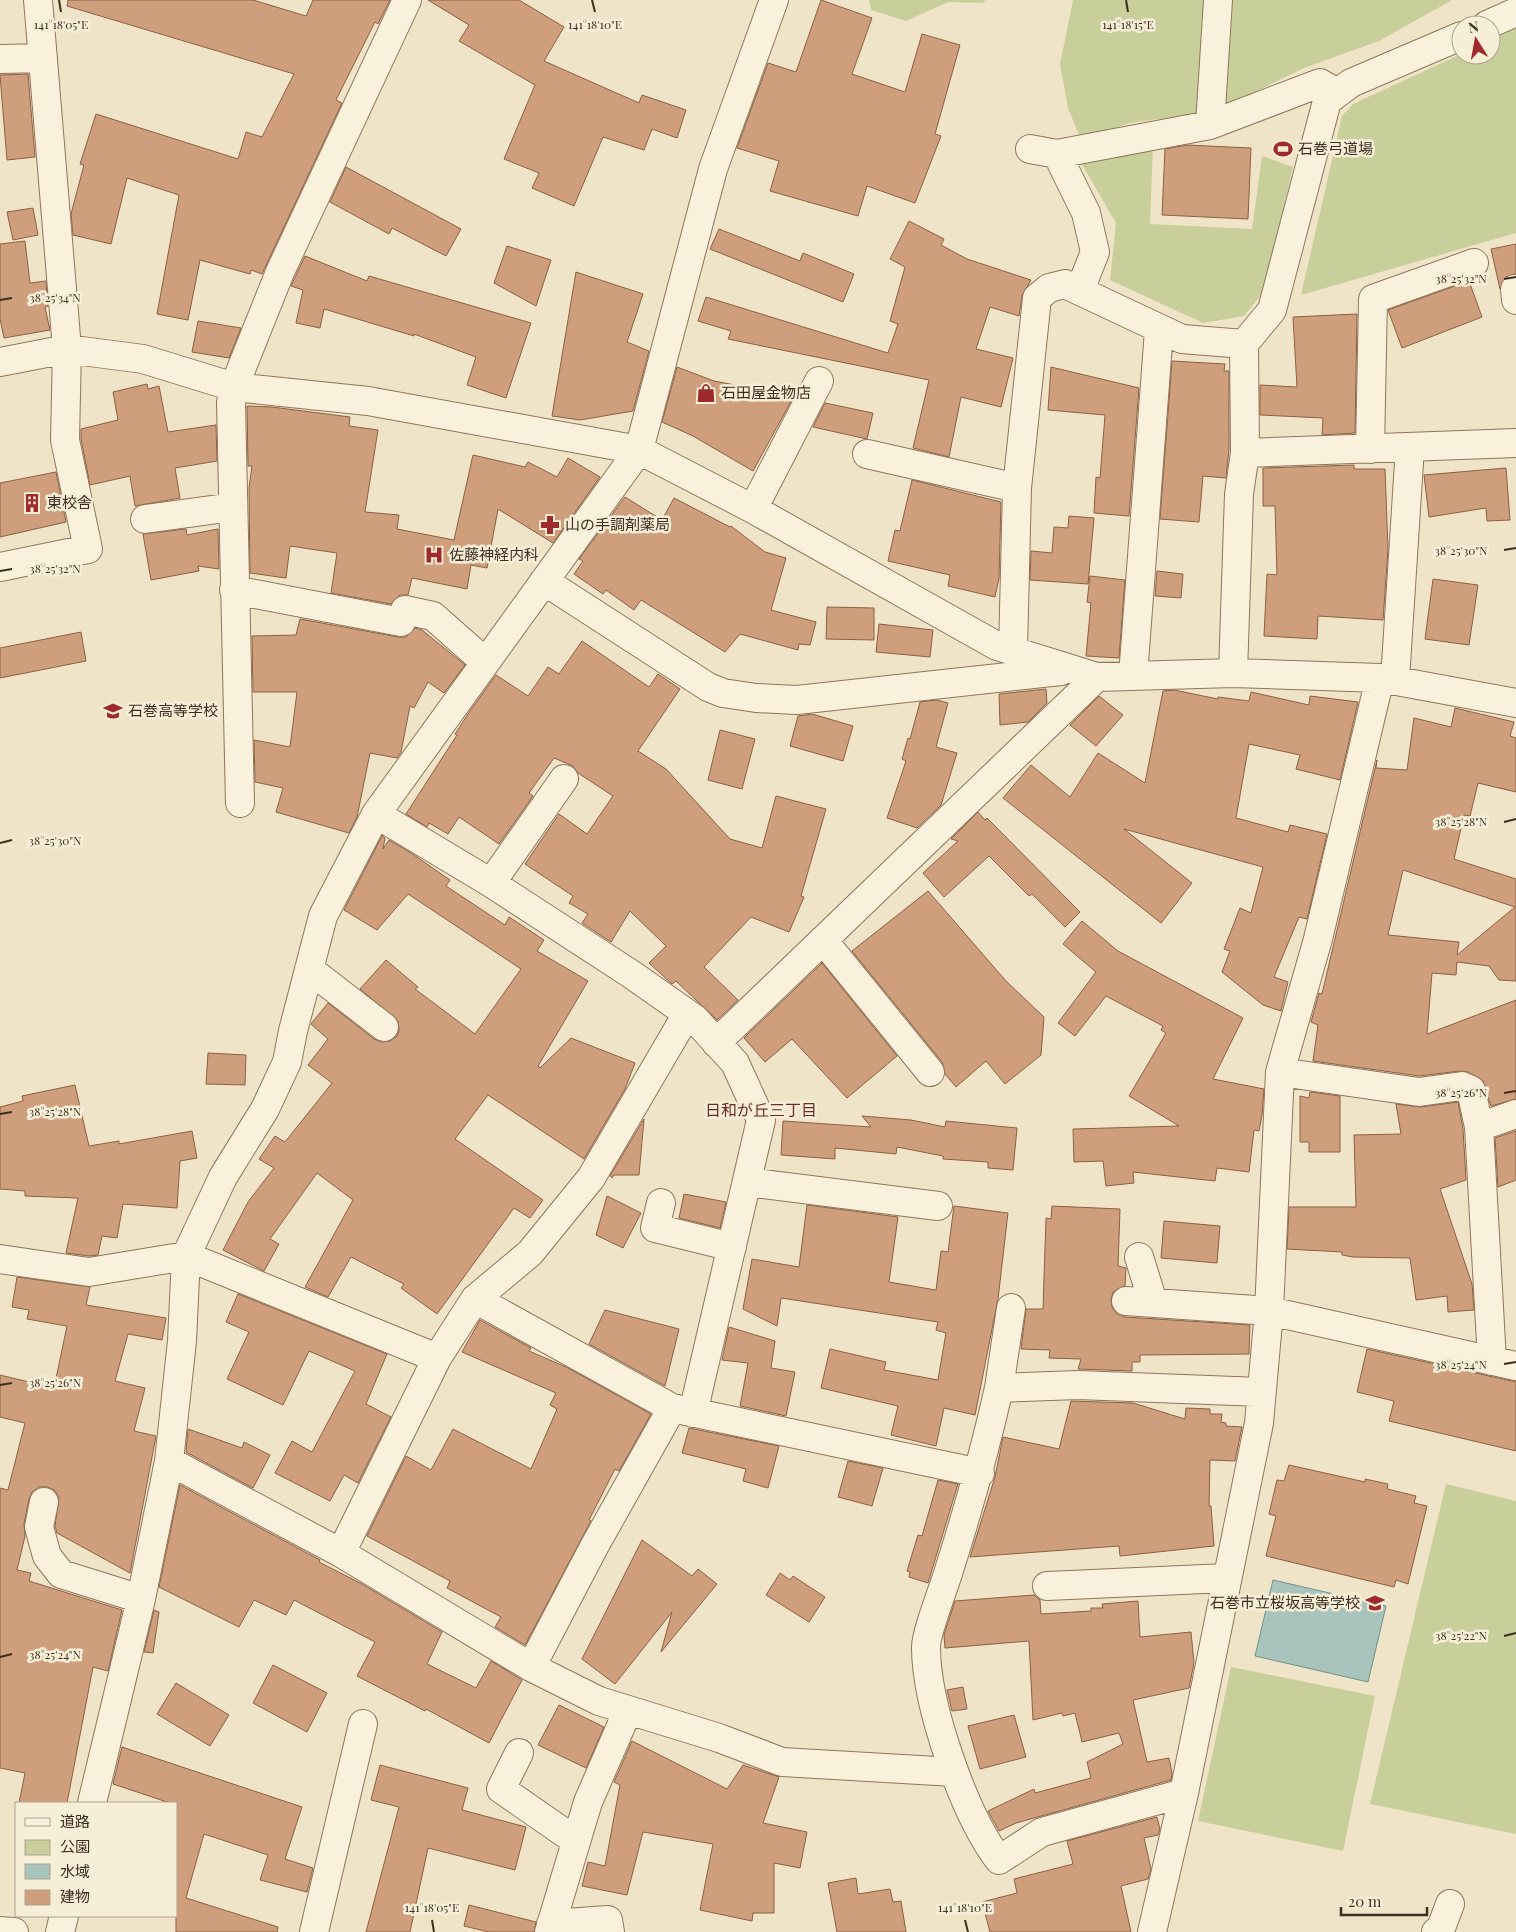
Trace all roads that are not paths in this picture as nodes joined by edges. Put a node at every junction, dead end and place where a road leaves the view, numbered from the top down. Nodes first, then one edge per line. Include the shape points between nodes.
1 (38, 0) edge
2 (407, 0) edge
3 (774, 0) edge
4 (1218, 0) edge
5 (1516, 12) edge
6 (1501, 19) edge
7 (1451, 40) edge
8 (43, 58) junction
9 (0, 59) edge
10 (1337, 93) junction
11 (1210, 125) junction
12 (1030, 149) dead end
13 (1057, 154) junction
14 (1474, 263) dead end
15 (1080, 290) junction
16 (1159, 330) junction
17 (1244, 344) junction
18 (68, 350) junction
19 (0, 362) edge
20 (818, 381) dead end
21 (234, 387) junction
22 (1516, 443) edge
23 (1410, 447) junction
24 (1370, 449) junction
25 (639, 450) junction
26 (1245, 453) junction
27 (866, 454) dead end
28 (1017, 488) junction
29 (233, 507) junction
30 (753, 509) junction
31 (146, 520) dead end
32 (0, 568) edge
33 (544, 581) junction
34 (234, 590) junction
35 (1013, 651) junction
36 (485, 662) junction
37 (1072, 670) junction
38 (1233, 673) junction
39 (1133, 676) junction
40 (1098, 677) junction
41 (1388, 679) junction
42 (1516, 703) edge
43 (564, 779) dead end
44 (240, 803) dead end
45 (376, 814) junction
46 (491, 883) junction
47 (823, 940) junction
48 (309, 969) junction
49 (687, 1014) junction
50 (384, 1027) dead end
51 (716, 1042) junction
52 (930, 1072) dead end
53 (1280, 1072) junction
54 (1516, 1114) edge
55 (1479, 1127) junction
56 (747, 1182) junction
57 (661, 1203) dead end
58 (938, 1206) dead end
59 (732, 1247) junction
60 (186, 1256) junction
61 (1139, 1257) dead end
62 (0, 1259) edge
63 (475, 1299) junction
64 (1126, 1301) dead end
65 (1153, 1302) junction
66 (1011, 1308) dead end
67 (1270, 1311) junction
68 (437, 1358) junction
69 (1504, 1364) edge
70 (999, 1388) junction
71 (1261, 1392) junction
72 (682, 1410) junction
73 (169, 1461) junction
74 (980, 1473) junction
75 (44, 1502) dead end
76 (341, 1552) junction
77 (1227, 1578) junction
78 (1047, 1586) dead end
79 (141, 1599) junction
80 (531, 1667) junction
81 (628, 1710) junction
82 (363, 1724) dead end
83 (519, 1753) dead end
84 (954, 1772) junction
85 (1184, 1793) junction
86 (92, 1802) edge
87 (576, 1841) junction
88 (1450, 1904) dead end
89 (64, 1917) edge
90 (550, 1928) edge
91 (0, 1931) edge
92 (14, 1932) edge
93 (60, 1932) edge
94 (314, 1932) edge
95 (610, 1932) edge
96 (1152, 1932) edge
97 (1436, 1932) edge

1 - 8 street
2 - 21 street via 280,272
3 - 25 street via 713,169
4 - 11 street
5 - 6 street
7 - 10 street via 1351,83
8 - 9 street
8 - 18 street
10 - 11 street via 1320,82
10 - 17 street via 1327,101 1272,310
11 - 13 street
12 - 13 street
13 - 15 street via 1086,213 1095,252
14 - 24 street via 1372,300
15 - 16 street
15 - 28 street via 1065,284 1050,288 1037,298
16 - 17 street via 1182,339
16 - 39 street
17 - 26 street
18 - 19 street
18 - 21 street via 143,359
18 - 32 street via 65,440 88,549
20 - 30 street
21 - 25 street via 368,401
21 - 29 street via 231,403
22 - 23 street
23 - 24 street
23 - 41 street
24 - 26 street
25 - 30 street
25 - 33 street
26 - 38 street via 1239,494
27 - 28 street
28 - 35 street
29 - 31 street
29 - 34 street
30 - 35 street via 997,646
33 - 36 street
33 - 37 street via 708,687 723,693 797,700
34 - 36 street via 401,622 405,610 433,616
34 - 44 street
35 - 37 street
36 - 45 street
37 - 40 street
38 - 39 street
38 - 41 street
39 - 40 street
40 - 47 street
41 - 42 street
41 - 53 street
43 - 46 street
45 - 46 street
45 - 48 street via 322,916
46 - 49 street
47 - 51 street
47 - 52 street
48 - 50 street
48 - 60 street via 288,1062 265,1109 223,1178
49 - 51 street
49 - 63 street via 591,1178 530,1253
51 - 56 street via 735,1063 761,1120
53 - 55 street via 1419,1092 1462,1086 1471,1090
53 - 67 street
54 - 55 street
55 - 69 street
56 - 58 street
56 - 59 street
57 - 59 street via 655,1228
59 - 72 street
60 - 62 street via 89,1272
60 - 68 street
60 - 73 street via 182,1341
61 - 65 street
63 - 68 street
63 - 72 street
64 - 65 street
65 - 67 street
66 - 70 street
67 - 69 street
67 - 71 street
68 - 76 street
70 - 71 street via 1078,1385
70 - 74 street
71 - 77 street via 1259,1423
72 - 74 street
72 - 80 street via 595,1545
73 - 76 street
73 - 79 street
74 - 84 street via 926,1645 932,1694
75 - 79 street via 39,1527 47,1556 61,1574
76 - 80 street
77 - 78 street
77 - 85 street
79 - 86 street
80 - 81 street via 599,1701
81 - 84 street via 719,1738 782,1762
81 - 87 street via 588,1802
82 - 94 street
83 - 87 street via 502,1789
84 - 85 street via 987,1845 999,1860 1042,1832
85 - 96 street
87 - 90 street
88 - 97 street via 1441,1928
89 - 93 street
90 - 95 street via 608,1920
91 - 92 street

